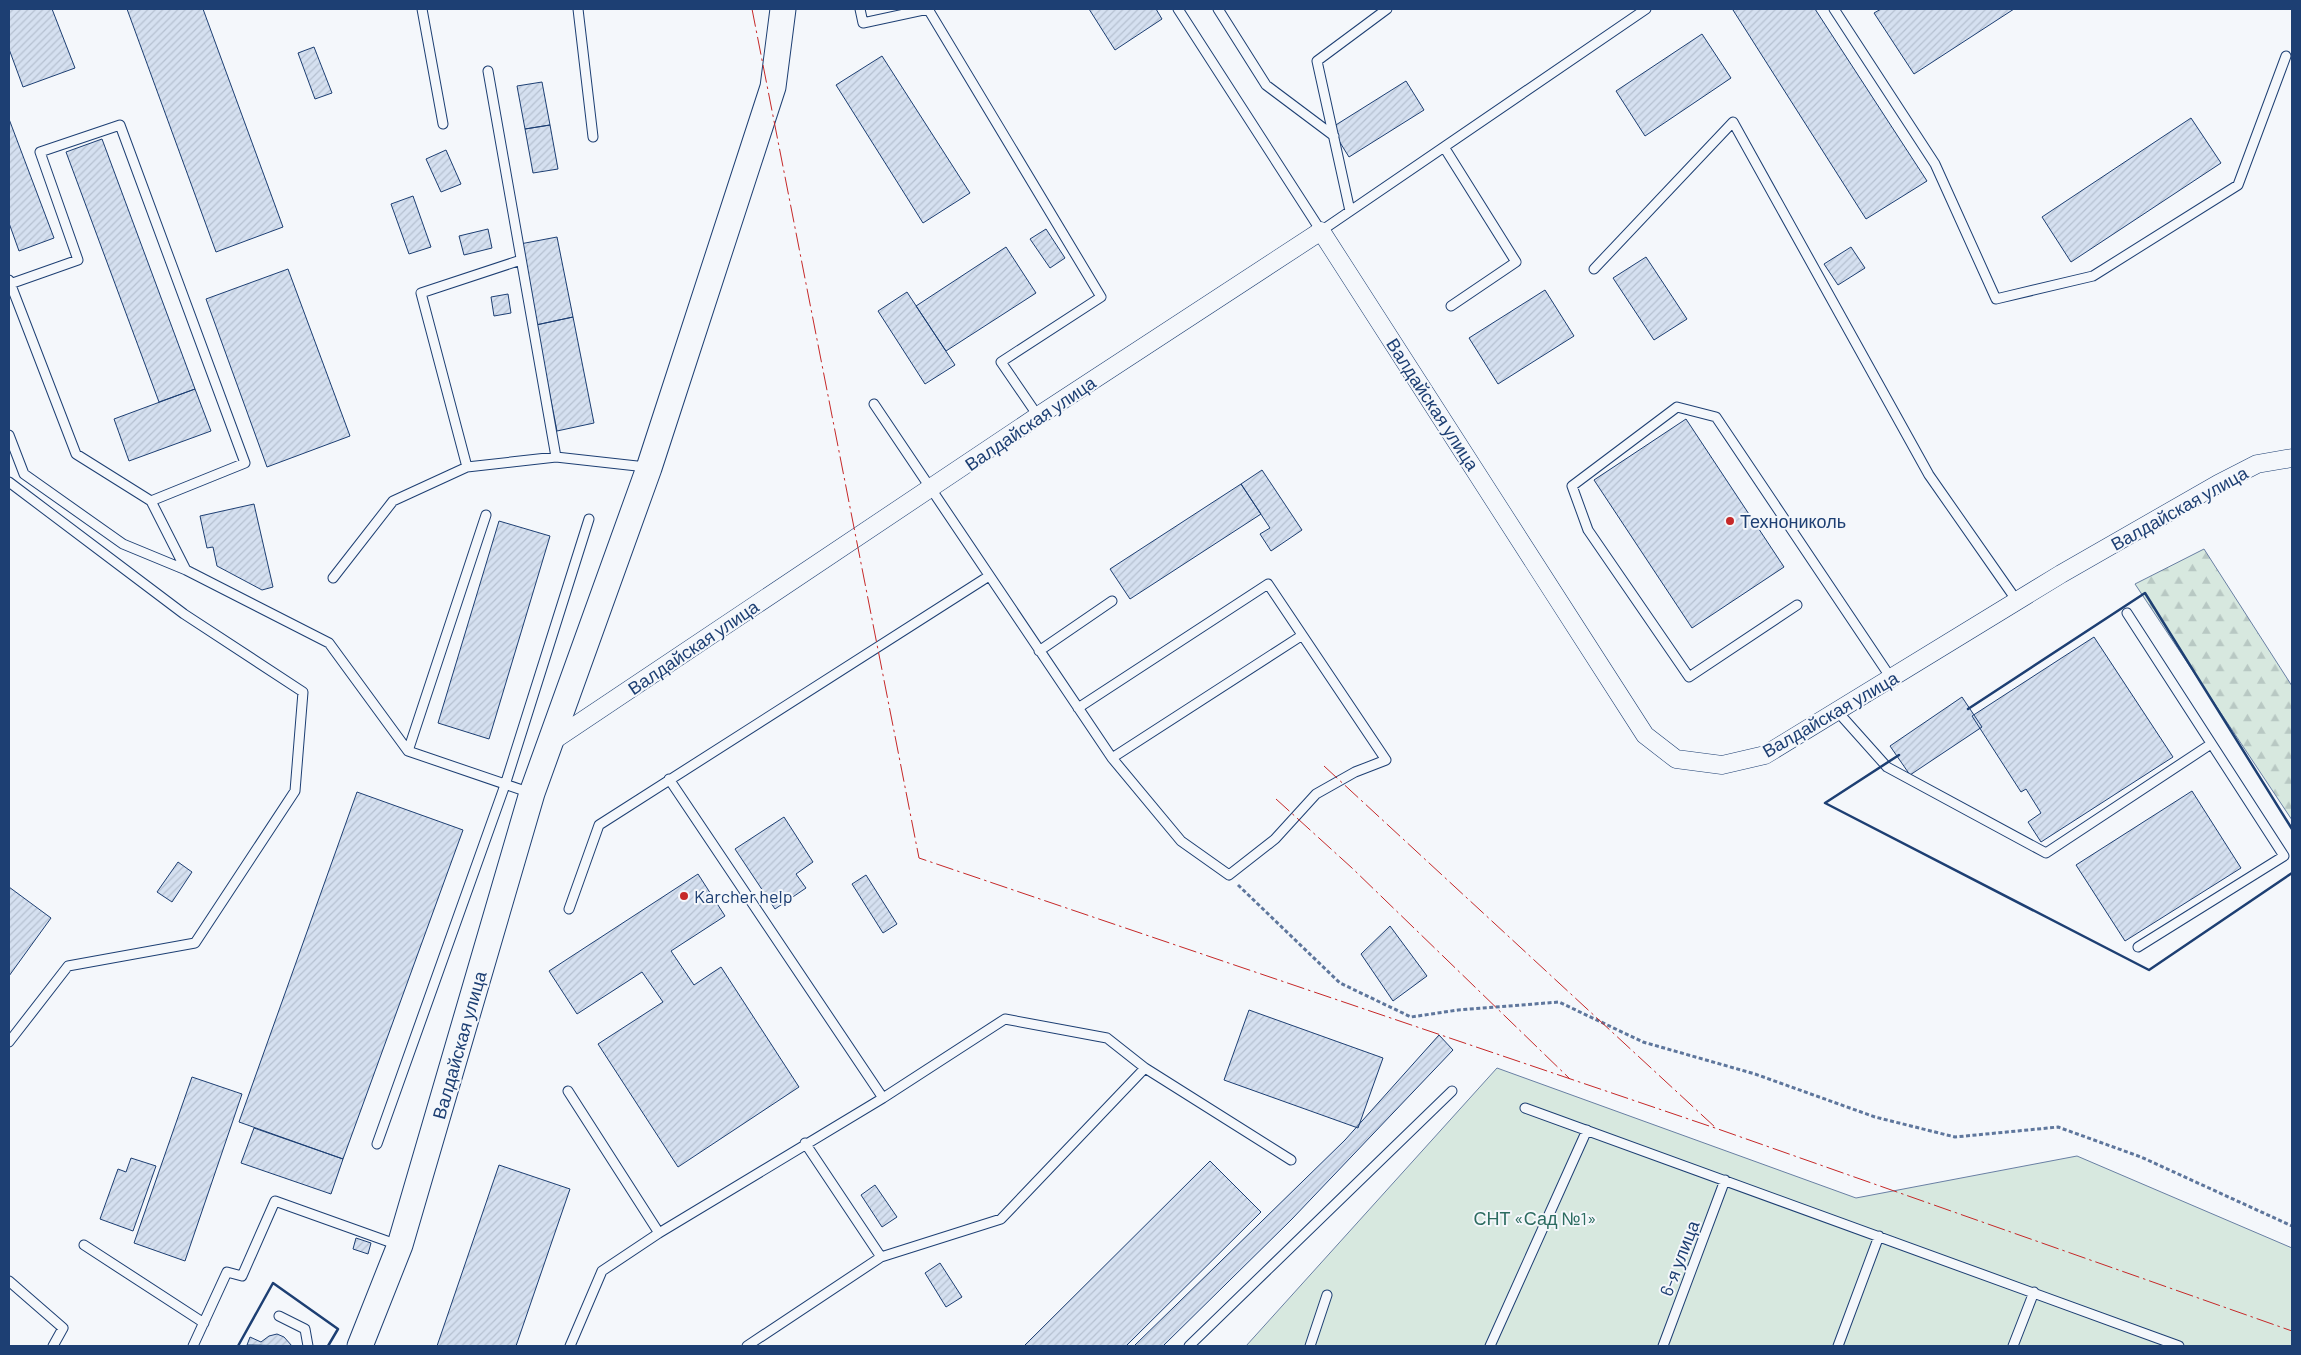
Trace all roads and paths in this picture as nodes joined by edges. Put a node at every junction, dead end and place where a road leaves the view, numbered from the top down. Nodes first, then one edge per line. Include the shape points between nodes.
1 (422, 9) edge
2 (578, 9) edge
3 (783, 9) edge
4 (860, 9) edge
5 (928, 9) edge
6 (1178, 9) edge
7 (1218, 9) edge
8 (1387, 9) edge
9 (1834, 9) edge
10 (1640, 10) edge
11 (2286, 56) dead end
12 (488, 71) dead end
13 (442, 124) dead end
14 (1334, 136) junction
15 (593, 137) dead end
16 (1444, 147) junction
17 (1350, 211) junction
18 (1321, 231) junction
19 (521, 260) junction
20 (1594, 269) dead end
21 (10, 282) edge
22 (1451, 306) dead end
23 (874, 404) dead end
24 (1038, 416) junction
25 (9, 435) edge
26 (556, 457) junction
27 (2292, 458) edge
28 (467, 467) junction
29 (649, 468) junction
30 (9, 482) edge
31 (930, 489) junction
32 (152, 501) junction
33 (486, 515) dead end
34 (589, 519) dead end
35 (186, 570) junction
36 (989, 576) junction
37 (333, 578) dead end
38 (1112, 601) dead end
39 (2017, 601) junction
40 (1797, 605) dead end
41 (2127, 613) dead end
42 (1301, 636) junction
43 (1039, 651) junction
44 (1891, 678) junction
45 (1078, 708) junction
46 (1837, 711) junction
47 (551, 742) junction
48 (2211, 744) junction
49 (408, 751) junction
50 (1112, 758) junction
51 (669, 779) junction
52 (505, 784) junction
53 (532, 793) junction
54 (1229, 876) junction
55 (569, 909) dead end
56 (2138, 947) dead end
57 (9, 1042) edge
58 (1145, 1068) junction
59 (568, 1091) dead end
60 (1452, 1091) dead end
61 (883, 1098) junction
62 (1525, 1108) dead end
63 (1587, 1130) junction
64 (805, 1143) junction
65 (377, 1144) dead end
66 (1291, 1160) dead end
67 (1725, 1180) junction
68 (2292, 1226) edge
69 (659, 1233) junction
70 (1879, 1236) junction
71 (84, 1245) dead end
72 (400, 1245) junction
73 (882, 1257) junction
74 (9, 1281) edge
75 (2034, 1292) junction
76 (1327, 1295) dead end
77 (279, 1316) dead end
78 (204, 1323) junction
79 (53, 1346) edge
80 (194, 1346) edge
81 (308, 1346) edge
82 (360, 1346) edge
83 (570, 1346) edge
84 (747, 1346) edge
85 (1189, 1346) edge
86 (1310, 1346) edge
87 (1490, 1346) edge
88 (1663, 1346) edge
89 (1838, 1346) edge
90 (2013, 1346) edge
91 (2179, 1346) edge

1 - 13 lane
2 - 15 lane
3 - 29 street, Валдайская улица via 773,87
4 - 5 lane via 863,24
5 - 24 lane via 1101,296 1001,362
6 - 18 lane
7 - 14 lane via 1266,85
8 - 14 lane via 1317,61
9 - 11 lane via 1935,164 1996,299 2093,276 2238,185
10 - 16 lane
12 - 19 lane
14 - 17 lane
16 - 17 lane
16 - 22 lane via 1516,262
17 - 18 lane
18 - 24 street, Валдайская улица
18 - 46 street, Валдайская улица via 1645,735 1676,759 1722,765 1765,755
19 - 26 lane
19 - 28 lane via 421,293
20 - 39 lane via 1733,122 1929,475
21 - 32 lane via 76,454
21 - 32 lane via 78,260 40,152 120,125 245,463
23 - 31 lane
24 - 31 street, Валдайская улица
25 - 35 lane via 24,474 123,544
26 - 28 lane
26 - 29 lane
27 - 39 street, Валдайская улица via 2257,464 2218,484
28 - 37 lane via 393,501
29 - 47 street, Валдайская улица
30 - 57 lane via 184,614 304,692 295,792 195,943 68,966
31 - 36 lane
31 - 47 street, Валдайская улица
32 - 35 lane
33 - 49 lane
34 - 52 lane
35 - 49 lane via 329,643
36 - 43 lane
36 - 51 lane
38 - 43 lane
39 - 44 street, Валдайская улица
40 - 44 lane via 1690,677 1588,530 1572,486 1677,407 1716,417
41 - 48 lane
42 - 45 lane via 1268,584
42 - 50 lane
42 - 54 lane via 1386,760 1354,772 1316,794 1275,839
43 - 45 lane
44 - 46 street, Валдайская улица
45 - 50 lane
46 - 48 lane via 1887,766 2046,854
47 - 53 street, Валдайская улица
48 - 56 lane via 2284,856
49 - 52 lane
50 - 54 lane via 1181,841
51 - 55 lane via 599,825
51 - 61 lane
52 - 53 lane
52 - 65 lane
53 - 72 street, Валдайская улица
54 - 68 path via 1340,982 1411,1017 1559,1002 1643,1042 1755,1074 1884,1120 1955,1137 2058,1127 2141,1157
58 - 61 lane via 1107,1038 1005,1019
58 - 66 lane
58 - 73 lane via 1001,1219
59 - 69 lane
60 - 85 lane
61 - 64 lane
62 - 63 lane
63 - 67 lane
63 - 87 lane
64 - 69 lane
64 - 73 lane
67 - 70 lane
67 - 88 lane, 6-я улица
69 - 83 lane via 602,1271
70 - 75 lane
70 - 89 lane
71 - 78 lane
72 - 78 lane via 274,1201 242,1276 227,1272
72 - 82 street, Валдайская улица
73 - 84 lane
74 - 79 lane via 63,1328
75 - 90 lane
75 - 91 lane
76 - 86 lane
77 - 81 lane via 305,1329
78 - 80 lane

